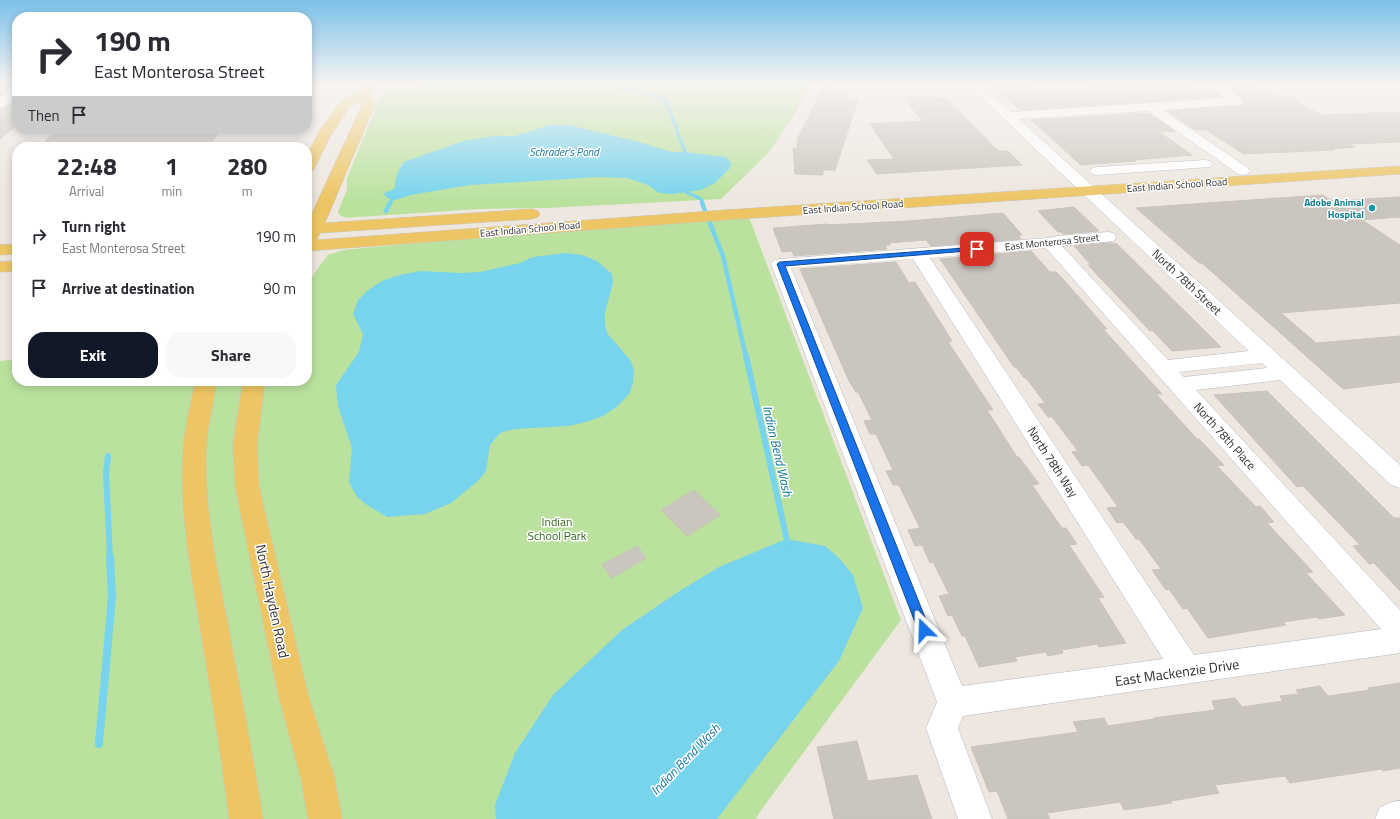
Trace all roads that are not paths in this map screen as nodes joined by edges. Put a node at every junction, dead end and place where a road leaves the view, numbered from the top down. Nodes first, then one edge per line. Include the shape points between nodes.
1 (339, 123) edge
2 (361, 123) edge
3 (1015, 123) edge
4 (1174, 123) edge
5 (333, 139) junction
6 (1400, 161) edge
7 (312, 162) edge
8 (341, 170) junction
9 (1400, 170) edge
10 (1098, 171) dead end
11 (1243, 171) junction
12 (1138, 173) junction
13 (1082, 186) junction
14 (663, 213) junction
15 (312, 225) edge
16 (312, 229) edge
17 (1108, 236) dead end
18 (1050, 243) junction
19 (312, 245) edge
20 (12, 249) edge
21 (0, 250) edge
22 (918, 253) junction
23 (12, 266) edge
24 (0, 267) edge
25 (1266, 356) junction
26 (1161, 367) junction
27 (1286, 374) junction
28 (1178, 385) junction
29 (205, 386) edge
30 (253, 386) edge
31 (1400, 479) edge
32 (1400, 630) edge
33 (1400, 640) edge
34 (1187, 670) junction
35 (953, 702) junction
36 (1400, 818) edge
37 (246, 819) edge
38 (324, 819) edge
39 (975, 819) edge
40 (1392, 819) edge

1 - 5 main road
2 - 8 main road
3 - 13 street, North 78th Street
4 - 11 street
5 - 7 main road
5 - 8 main road
6 - 11 main road, East Indian School Road
8 - 15 main road
9 - 13 main road, East Indian School Road
10 - 12 street
11 - 12 main road, East Indian School Road via 1201,168
12 - 13 main road, East Indian School Road
13 - 14 main road, East Indian School Road
13 - 25 street, North 78th Street
14 - 16 main road, East Indian School Road via 396,223
14 - 19 main road, East Indian School Road via 391,240
17 - 18 street, East Monterosa Street via 1057,240
18 - 22 street, East Monterosa Street
18 - 26 street, North 78th Place
20 - 21 main road
22 - 34 street, North 78th Way
22 - 35 street, East Monterosa Street via 780,264
23 - 24 main road
25 - 26 street
25 - 27 street, North 78th Street
26 - 28 street, North 78th Place
27 - 28 street
27 - 31 street, North 78th Street
28 - 32 street, North 78th Place
29 - 37 main road via 196,435 196,514
30 - 38 main road, North Hayden Road via 245,445 247,486 293,694 318,779
33 - 34 street, East Mackenzie Drive
34 - 35 street, East Mackenzie Drive
35 - 39 street via 942,728
36 - 40 street

